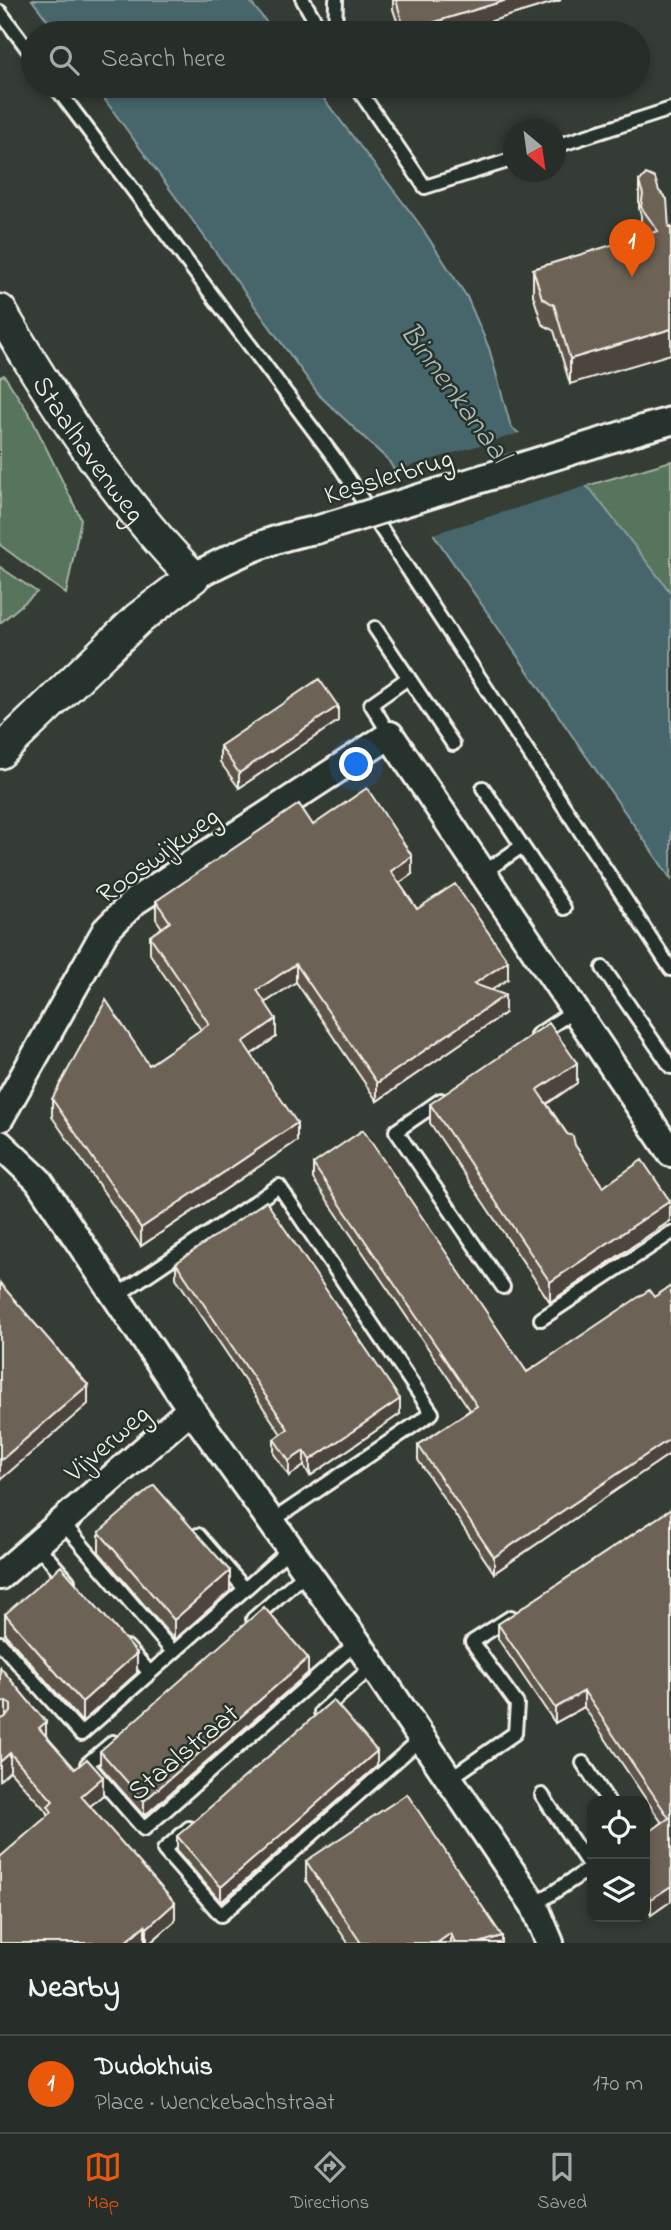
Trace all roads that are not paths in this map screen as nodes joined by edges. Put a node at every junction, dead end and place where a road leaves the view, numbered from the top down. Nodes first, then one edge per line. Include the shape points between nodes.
1 (303, 0) edge
2 (335, 0) edge
3 (0, 12) edge
4 (316, 21) edge
5 (335, 21) edge
6 (21, 40) edge
7 (64, 98) edge
8 (364, 98) edge
9 (671, 109) edge
10 (566, 142) edge
11 (503, 162) edge
12 (0, 311) edge
13 (671, 421) edge
14 (193, 577) junction
15 (375, 628) dead end
16 (408, 678) junction
17 (390, 735) junction
18 (453, 744) dead end
19 (0, 752) edge
20 (483, 788) dead end
21 (522, 846) junction
22 (483, 873) junction
23 (564, 908) dead end
24 (603, 968) dead end
25 (671, 969) edge
26 (575, 1010) junction
27 (530, 1040) edge
28 (671, 1067) edge
29 (452, 1093) edge
30 (0, 1118) edge
31 (0, 1144) edge
32 (671, 1153) edge
33 (671, 1233) edge
34 (503, 1287) dead end
35 (116, 1296) junction
36 (541, 1319) dead end
37 (191, 1409) junction
38 (272, 1521) junction
39 (62, 1522) junction
40 (192, 1528) edge
41 (36, 1544) junction
42 (291, 1548) junction
43 (308, 1571) junction
44 (0, 1576) edge
45 (245, 1589) junction
46 (80, 1594) edge
47 (527, 1605) edge
48 (245, 1626) edge
49 (115, 1633) edge
50 (357, 1642) junction
51 (0, 1643) edge
52 (173, 1653) junction
53 (373, 1665) junction
54 (150, 1673) junction
55 (310, 1721) edge
56 (119, 1737) edge
57 (422, 1738) junction
58 (583, 1763) dead end
59 (449, 1779) junction
60 (542, 1795) dead end
61 (605, 1796) edge
62 (195, 1823) edge
63 (587, 1861) edge
64 (587, 1871) edge
65 (534, 1905) junction
66 (550, 1943) edge

1 - 4 lane
2 - 5 lane
3 - 6 lane
7 - 25 lane via 336,460
8 - 11 lane via 425,187
9 - 10 lane
12 - 14 street, Staalhavenweg via 45,387 158,541
13 - 14 street, Kesslerbrug, bridge via 287,535
14 - 19 street via 138,619
15 - 16 lane
16 - 17 lane via 371,704
16 - 18 lane
17 - 22 street
17 - 30 street, Rooswijkweg via 135,901 106,930
20 - 21 lane
21 - 22 lane
21 - 23 lane
22 - 26 street
24 - 28 lane
26 - 27 lane
26 - 32 street
29 - 34 lane via 397,1130
31 - 35 street via 38,1180
33 - 36 lane
35 - 37 street
35 - 38 lane via 279,1186 432,1413
37 - 38 street
37 - 39 street, Vijverweg
38 - 42 street
39 - 41 street, Vijverweg
39 - 52 lane, Vijverweg
40 - 45 lane
41 - 44 street, Vijverweg
41 - 46 lane
42 - 43 street
42 - 45 lane
43 - 48 lane
43 - 50 street
45 - 52 lane
47 - 59 lane via 472,1642 517,1704 516,1733
49 - 54 lane
50 - 53 street
50 - 56 lane, Staalstraat via 144,1829 87,1764
51 - 54 lane via 81,1734
52 - 54 lane
53 - 55 lane
53 - 57 street
57 - 59 street
57 - 62 lane via 221,1915 164,1850
58 - 61 lane
59 - 65 street
60 - 63 lane
64 - 65 lane
65 - 66 street

